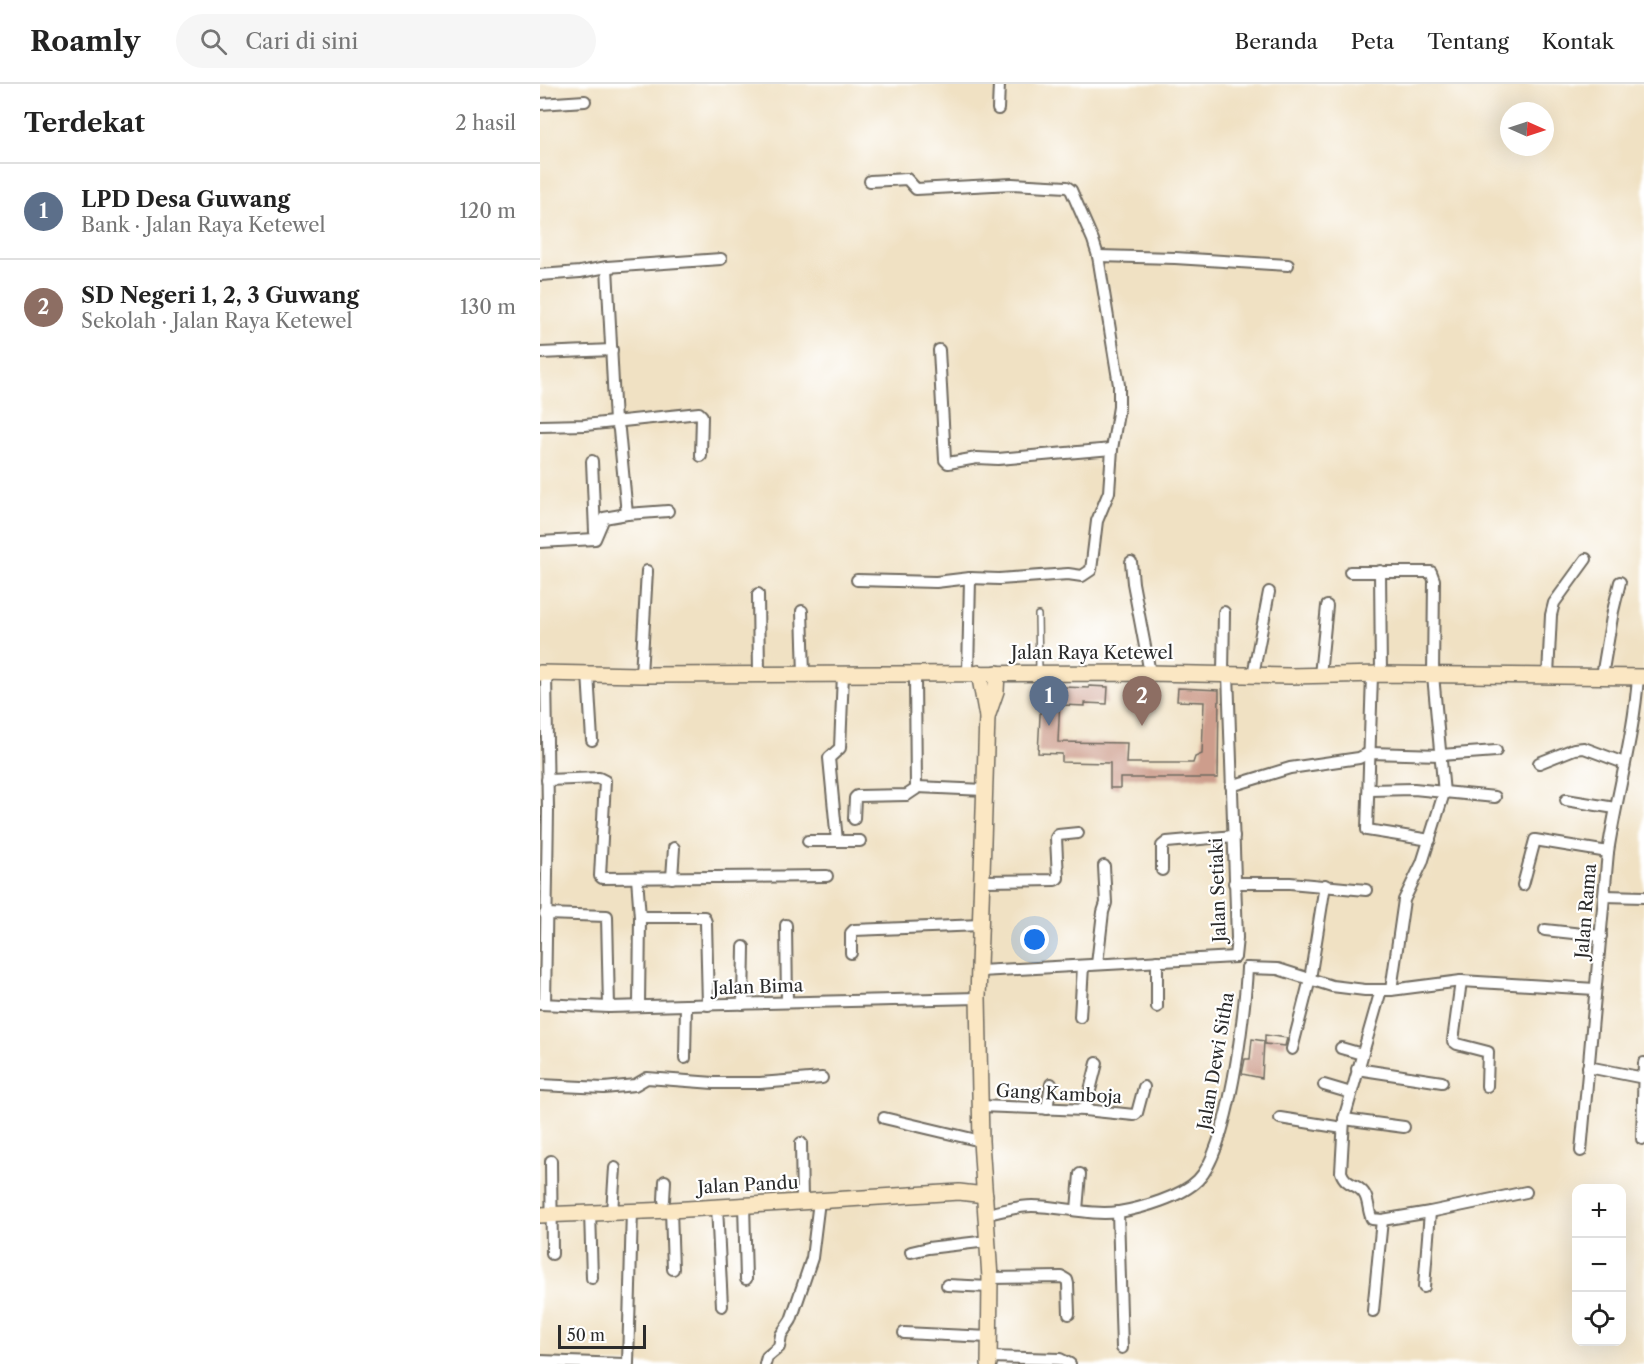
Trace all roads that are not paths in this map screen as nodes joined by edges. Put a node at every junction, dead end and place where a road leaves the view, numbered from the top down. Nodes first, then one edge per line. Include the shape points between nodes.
1 (999, 84) edge
2 (585, 101) dead end
3 (540, 104) edge
4 (998, 109) dead end
5 (870, 181) dead end
6 (1098, 256) junction
7 (721, 259) dead end
8 (1288, 266) dead end
9 (607, 267) junction
10 (540, 275) edge
11 (612, 350) junction
12 (939, 350) dead end
13 (540, 353) edge
14 (616, 422) junction
15 (540, 426) edge
16 (1112, 448) junction
17 (701, 456) dead end
18 (592, 461) dead end
19 (668, 511) dead end
20 (627, 514) junction
21 (595, 539) junction
22 (540, 542) edge
23 (1586, 559) dead end
24 (1131, 562) dead end
25 (647, 571) dead end
26 (1380, 571) junction
27 (1350, 572) dead end
28 (970, 578) junction
29 (857, 580) dead end
30 (1620, 582) dead end
31 (1269, 592) dead end
32 (758, 594) dead end
33 (1328, 606) dead end
34 (802, 611) dead end
35 (1224, 612) dead end
36 (1038, 615) dead end
37 (543, 673) edge
38 (588, 673) junction
39 (974, 673) junction
40 (997, 673) junction
41 (1040, 673) junction
42 (1150, 673) junction
43 (1226, 673) junction
44 (759, 674) junction
45 (804, 674) junction
46 (843, 674) junction
47 (1377, 674) junction
48 (642, 675) junction
49 (915, 675) junction
50 (1253, 675) junction
51 (1320, 675) junction
52 (1433, 675) junction
53 (1548, 675) junction
54 (1602, 676) junction
55 (1641, 677) edge
56 (987, 717) junction
57 (592, 740) dead end
58 (1496, 751) dead end
59 (1369, 753) junction
60 (1441, 755) junction
61 (1539, 763) dead end
62 (1624, 763) junction
63 (547, 780) junction
64 (1231, 786) junction
65 (917, 787) junction
66 (985, 790) junction
67 (1369, 790) junction
68 (1444, 793) junction
69 (1495, 797) dead end
70 (1566, 800) dead end
71 (1615, 808) junction
72 (854, 819) dead end
73 (1078, 833) dead end
74 (1234, 836) junction
75 (1430, 840) junction
76 (808, 841) dead end
77 (837, 841) junction
78 (860, 841) dead end
79 (674, 848) dead end
80 (1608, 852) junction
81 (1104, 866) dead end
82 (543, 870) edge
83 (1162, 870) dead end
84 (827, 876) dead end
85 (637, 878) junction
86 (672, 878) junction
87 (982, 881) junction
88 (1234, 883) junction
89 (1325, 885) junction
90 (1523, 885) dead end
91 (1366, 890) dead end
92 (1604, 896) junction
93 (1644, 897) edge
94 (545, 914) junction
95 (640, 916) junction
96 (786, 925) dead end
97 (981, 925) junction
98 (1545, 930) dead end
99 (1601, 936) junction
100 (744, 947) dead end
101 (851, 953) dead end
102 (1235, 957) junction
103 (1157, 961) junction
104 (1097, 964) junction
105 (1083, 966) junction
106 (1247, 968) junction
107 (980, 971) junction
108 (1310, 979) junction
109 (1461, 981) junction
110 (1595, 989) junction
111 (1386, 990) junction
112 (978, 998) junction
113 (787, 1002) junction
114 (543, 1004) edge
115 (743, 1004) junction
116 (639, 1005) junction
117 (686, 1005) junction
118 (708, 1005) junction
119 (609, 1006) junction
120 (1157, 1008) dead end
121 (1080, 1017) dead end
122 (1341, 1048) dead end
123 (1292, 1049) dead end
124 (1362, 1054) junction
125 (686, 1058) dead end
126 (1097, 1063) dead end
127 (1644, 1063) edge
128 (1588, 1067) junction
129 (1357, 1069) junction
130 (822, 1078) dead end
131 (1643, 1078) edge
132 (1442, 1082) dead end
133 (1051, 1084) dead end
134 (540, 1085) edge
135 (1324, 1085) dead end
136 (1487, 1086) dead end
137 (1144, 1087) dead end
138 (1351, 1093) junction
139 (980, 1106) junction
140 (1047, 1109) junction
141 (1086, 1110) junction
142 (884, 1118) dead end
143 (1281, 1118) dead end
144 (1343, 1124) junction
145 (1404, 1127) dead end
146 (1642, 1140) dead end
147 (981, 1142) junction
148 (801, 1143) dead end
149 (1581, 1151) dead end
150 (551, 1161) dead end
151 (615, 1168) dead end
152 (1080, 1174) dead end
153 (983, 1177) junction
154 (665, 1181) dead end
155 (959, 1192) junction
156 (1526, 1192) dead end
157 (985, 1195) junction
158 (819, 1201) junction
159 (802, 1202) junction
160 (744, 1204) junction
161 (667, 1205) junction
162 (717, 1206) junction
163 (632, 1210) junction
164 (1077, 1210) junction
165 (590, 1212) junction
166 (612, 1212) junction
167 (1118, 1212) junction
168 (1430, 1212) junction
169 (546, 1214) edge
170 (987, 1214) junction
171 (1382, 1220) junction
172 (988, 1241) junction
173 (911, 1252) dead end
174 (552, 1254) dead end
175 (673, 1269) dead end
176 (592, 1278) dead end
177 (746, 1279) dead end
178 (990, 1282) junction
179 (947, 1285) dead end
180 (1424, 1287) dead end
181 (722, 1306) dead end
182 (1373, 1311) dead end
183 (1069, 1314) dead end
184 (904, 1333) dead end
185 (989, 1337) junction
186 (1122, 1348) dead end
187 (989, 1360) edge
188 (540, 1361) edge
189 (626, 1364) edge
190 (765, 1364) edge
191 (1070, 1364) edge

1 - 4 street
2 - 3 street
5 - 6 street via 907,179 916,189 1012,184 1067,187 1075,196
6 - 8 street
6 - 16 street via 1119,385
7 - 9 street
9 - 10 street
9 - 11 street
11 - 13 street
11 - 14 street
12 - 16 street via 948,463
14 - 15 street
14 - 17 street via 701,414
14 - 20 street
16 - 28 street via 1109,492 1097,521 1091,570 1082,576
18 - 21 street
19 - 20 street
20 - 21 street via 604,518
21 - 22 street
23 - 53 street via 1554,603
24 - 42 street
25 - 48 street
26 - 27 street
26 - 47 street
26 - 52 street via 1434,575
28 - 29 street via 936,582
28 - 39 street
30 - 54 street
31 - 50 street
32 - 44 street
33 - 51 street
34 - 45 street
35 - 43 street, Jalan Setiaki
36 - 41 lane
37 - 38 street, Jalan Raya Ketewel
37 - 63 street
38 - 48 street, Jalan Raya Ketewel
38 - 57 street
39 - 40 street, Jalan Raya Ketewel
39 - 49 street, Jalan Raya Ketewel
39 - 56 street
40 - 41 street, Jalan Raya Ketewel
40 - 56 street via 996,691
41 - 42 street, Jalan Raya Ketewel
42 - 43 street, Jalan Raya Ketewel
43 - 50 street, Jalan Raya Ketewel
43 - 64 street, Jalan Setiaki
44 - 45 street, Jalan Raya Ketewel
44 - 48 street, Jalan Raya Ketewel
45 - 46 street, Jalan Raya Ketewel
46 - 49 street, Jalan Raya Ketewel
46 - 77 street via 840,748 829,758
47 - 51 street, Jalan Raya Ketewel
47 - 52 street, Jalan Raya Ketewel
47 - 59 street
49 - 65 street
50 - 51 street, Jalan Raya Ketewel
52 - 53 street, Jalan Raya Ketewel
52 - 60 street
53 - 54 street, Jalan Raya Ketewel
54 - 55 street, Jalan Raya Ketewel
55 - 62 street, Jalan Rama
56 - 66 street
58 - 60 street
59 - 60 street
59 - 64 street via 1359,758 1290,768
59 - 67 street
60 - 68 street
61 - 62 street via 1584,748
62 - 71 street, Jalan Rama
63 - 82 street
63 - 85 street via 604,779 600,876
64 - 74 street, Jalan Setiaki
65 - 66 street
65 - 72 street via 908,795 857,796
66 - 87 street
67 - 68 street
67 - 75 street via 1368,831
68 - 69 street
68 - 75 street
70 - 71 street
71 - 80 street, Jalan Rama
73 - 87 street via 1056,838 1055,880
74 - 83 street via 1167,843 1162,846
74 - 88 street, Jalan Setiaki
75 - 111 street via 1404,900
76 - 77 street
77 - 78 street
79 - 86 street
80 - 90 street via 1535,840
80 - 92 street, Jalan Rama
81 - 104 street via 1106,903
82 - 94 street
84 - 86 street
85 - 86 street
85 - 95 street
87 - 97 street
88 - 89 street
88 - 102 street, Jalan Setiaki
89 - 91 street
89 - 108 street
92 - 93 street
92 - 99 street, Jalan Rama
94 - 114 street
94 - 119 street via 607,916
95 - 116 street
95 - 118 street via 704,917
96 - 113 street
97 - 101 street via 854,930
97 - 107 street
98 - 99 street
99 - 110 street, Jalan Rama
100 - 115 street
102 - 103 street, Jalan Setiaki
102 - 106 street
103 - 104 street, Jalan Setiaki
103 - 120 street
104 - 105 street, Jalan Setiaki
105 - 107 street, Jalan Setiaki
105 - 121 street
106 - 108 street via 1278,969
106 - 167 street, Jalan Dewi Sitha via 1233,1076 1212,1160 1198,1180 1177,1194
107 - 112 street
108 - 111 street via 1344,988
108 - 123 street
109 - 110 street
109 - 111 street
109 - 136 street via 1453,1041 1488,1052
110 - 128 street, Jalan Rama
111 - 124 street
112 - 113 street, Jalan Bima
112 - 139 street
113 - 115 street, Jalan Bima
114 - 119 street, Jalan Bima
115 - 118 street, Jalan Bima
116 - 117 street, Jalan Bima
116 - 119 street, Jalan Bima
117 - 118 street, Jalan Bima
117 - 125 street
122 - 124 street
124 - 129 street
126 - 141 street
127 - 131 street
128 - 131 street
128 - 149 street, Jalan Rama
129 - 132 street
129 - 138 street
130 - 134 street via 760,1083 647,1078 635,1085 604,1088
131 - 146 street
133 - 140 street
135 - 138 street
137 - 141 street, Gang Kamboja via 1136,1114
138 - 144 street
139 - 140 street, Gang Kamboja
139 - 147 street
140 - 141 street, Gang Kamboja
142 - 147 street
143 - 144 street
144 - 145 street
144 - 171 street via 1344,1180 1363,1191 1372,1220
147 - 153 street
148 - 159 street
150 - 169 street
151 - 166 street
152 - 164 street
153 - 155 street, Jalan Pandu
153 - 157 street
154 - 161 street
155 - 157 street, Jalan Pandu
155 - 158 street, Jalan Pandu
156 - 168 street
157 - 170 street
158 - 159 street, Jalan Pandu
158 - 190 street via 812,1258 791,1320 781,1335 779,1347
159 - 160 street, Jalan Pandu
160 - 162 street, Jalan Pandu
160 - 177 street
161 - 162 street, Jalan Pandu
161 - 163 street, Jalan Pandu
161 - 175 street
162 - 181 street
163 - 166 street, Jalan Pandu
163 - 189 street
164 - 167 street, Jalan Dewi Sitha
164 - 170 street, Jalan Dewi Sitha via 1032,1206
165 - 166 street, Jalan Pandu
165 - 169 street, Jalan Pandu
165 - 176 street
167 - 186 street
168 - 171 street
168 - 180 street
169 - 174 street
170 - 172 street
171 - 182 street
172 - 173 street
172 - 178 street
178 - 179 street
178 - 183 street via 1062,1277 1068,1284
178 - 185 street
184 - 185 street
185 - 187 street
187 - 191 street via 1060,1359
188 - 189 street

